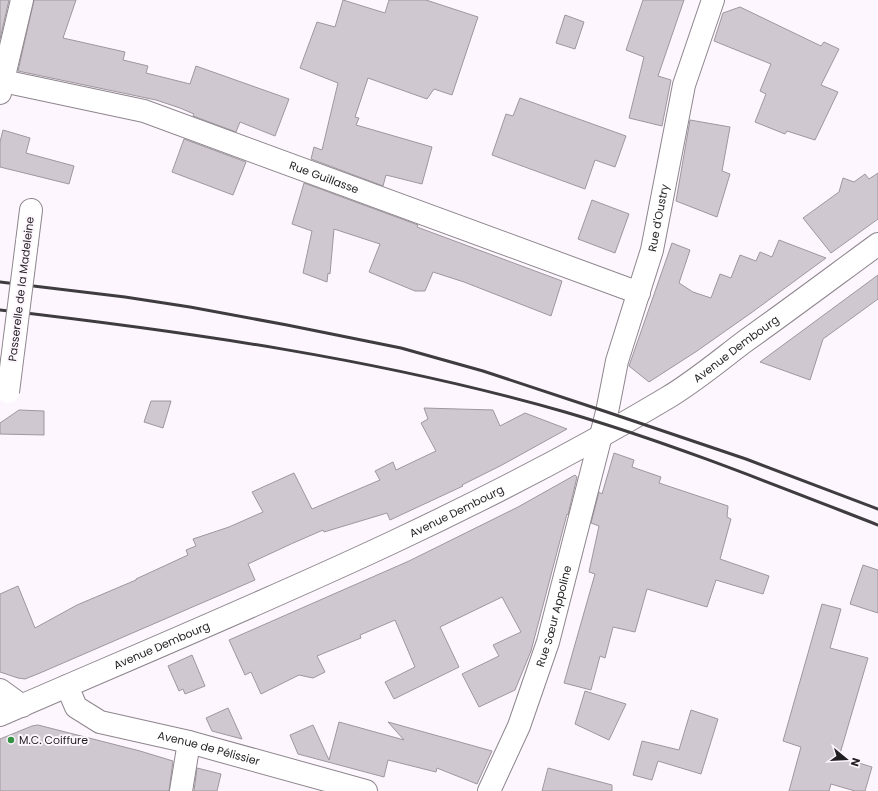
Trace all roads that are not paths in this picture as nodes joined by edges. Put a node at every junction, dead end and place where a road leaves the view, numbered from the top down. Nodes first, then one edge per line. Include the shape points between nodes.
1 (22, 0) edge
2 (714, 0) edge
3 (1, 87) edge
4 (31, 210) dead end
5 (878, 244) edge
6 (639, 293) junction
7 (8, 392) dead end
8 (600, 436) junction
9 (67, 686) junction
10 (0, 690) edge
11 (22, 706) junction
12 (0, 715) edge
13 (189, 742) junction
14 (181, 791) edge
15 (366, 791) edge
16 (489, 791) edge

1 - 3 street
2 - 6 street, Rue d'Oustry via 684,86 652,250
3 - 6 street, Rue Guillasse via 144,111
4 - 7 street, Passerelle de la Madeleine, bridge
5 - 8 street, Avenue Dembourg via 682,388
6 - 8 street, Rue d'Oustry via 617,361
8 - 9 street, Avenue Dembourg via 472,504 323,575
8 - 16 street, Rue Sœur Appoline via 548,642 519,726
9 - 11 street, Avenue Dembourg
9 - 13 street, Avenue de Pélissier via 76,707 100,722
10 - 11 street
11 - 12 street, Avenue Dembourg
13 - 14 street
13 - 15 street, Avenue de Pélissier

